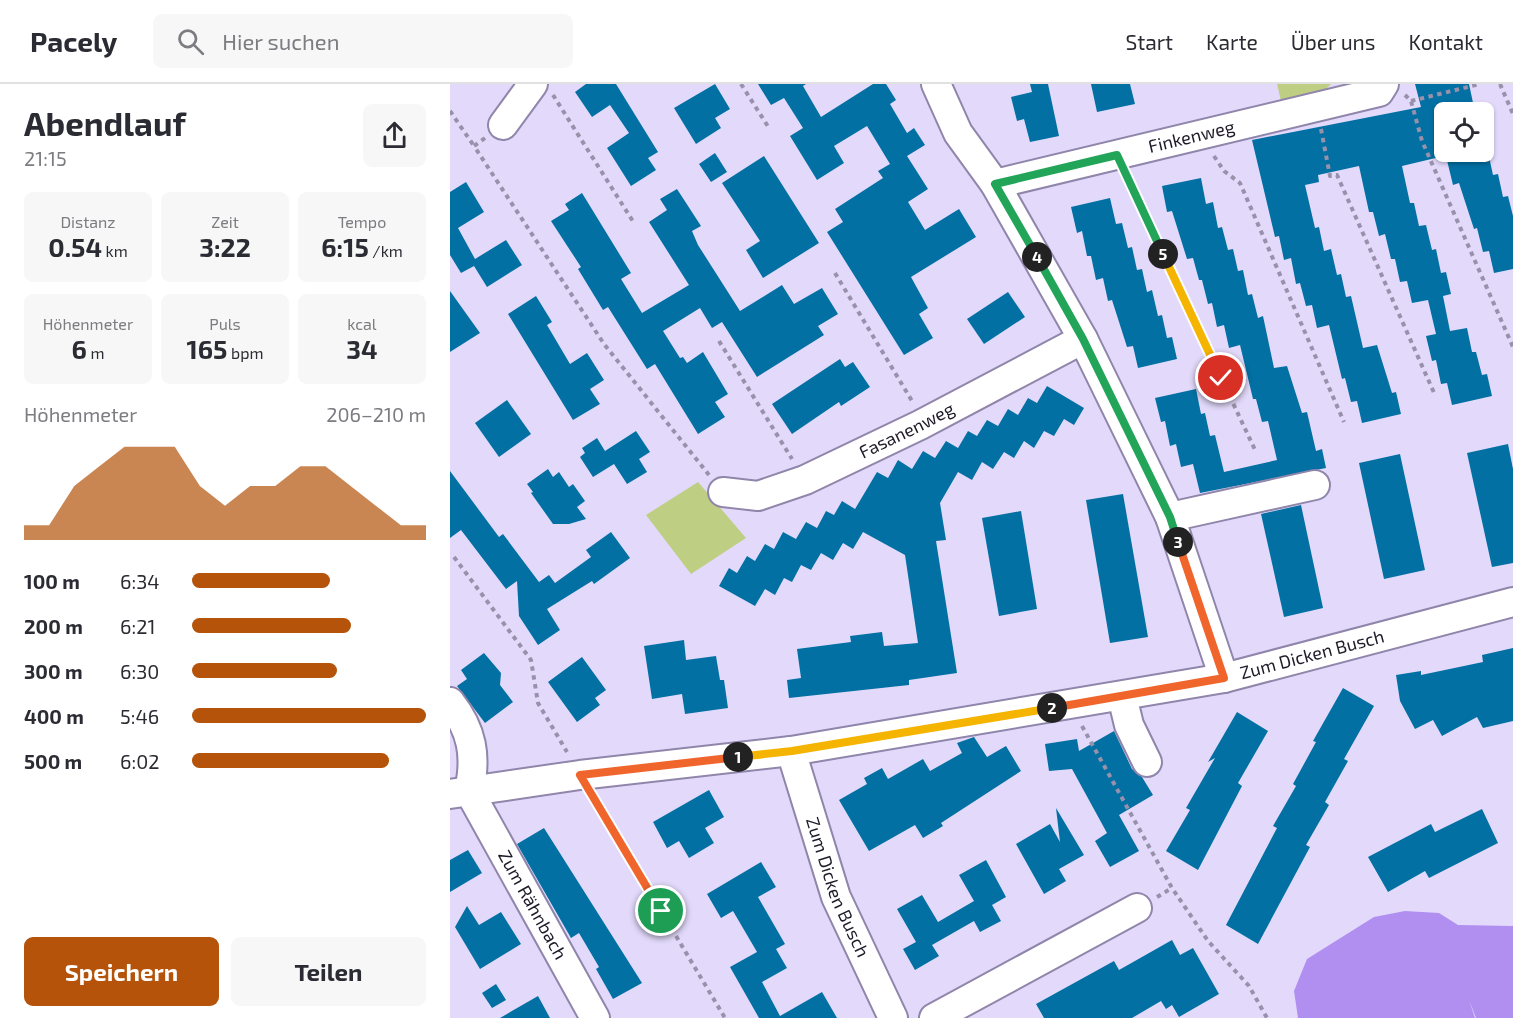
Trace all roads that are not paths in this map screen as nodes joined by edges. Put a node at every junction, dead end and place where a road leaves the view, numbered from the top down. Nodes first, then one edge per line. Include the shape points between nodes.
1 (936, 84) edge
2 (1392, 87) edge
3 (543, 89) edge
4 (503, 125) road end
5 (995, 184) junction
6 (1083, 339) junction
7 (1315, 485) dead end
8 (723, 492) road end
9 (1170, 517) junction
10 (1513, 602) edge
11 (1224, 678) junction
12 (1122, 696) junction
13 (450, 702) edge
14 (792, 751) junction
15 (1147, 762) dead end
16 (459, 792) edge
17 (1137, 908) dead end
18 (595, 1018) edge
19 (893, 1018) edge
20 (934, 1018) edge

1 - 5 street via 958,133
2 - 5 street, Finkenweg
3 - 4 street
5 - 6 street
6 - 8 street, Fasanenweg via 925,423 805,480 758,496
6 - 9 street
7 - 9 street
9 - 11 street
10 - 11 street, Zum Dicken Busch
11 - 12 street, Zum Dicken Busch
12 - 14 street, Zum Dicken Busch
12 - 15 street via 1129,725
13 - 16 street via 465,721 475,767
14 - 16 street, Zum Dicken Busch
14 - 19 street, Zum Dicken Busch via 836,897
16 - 18 street, Zum Rähnbach
17 - 20 street

